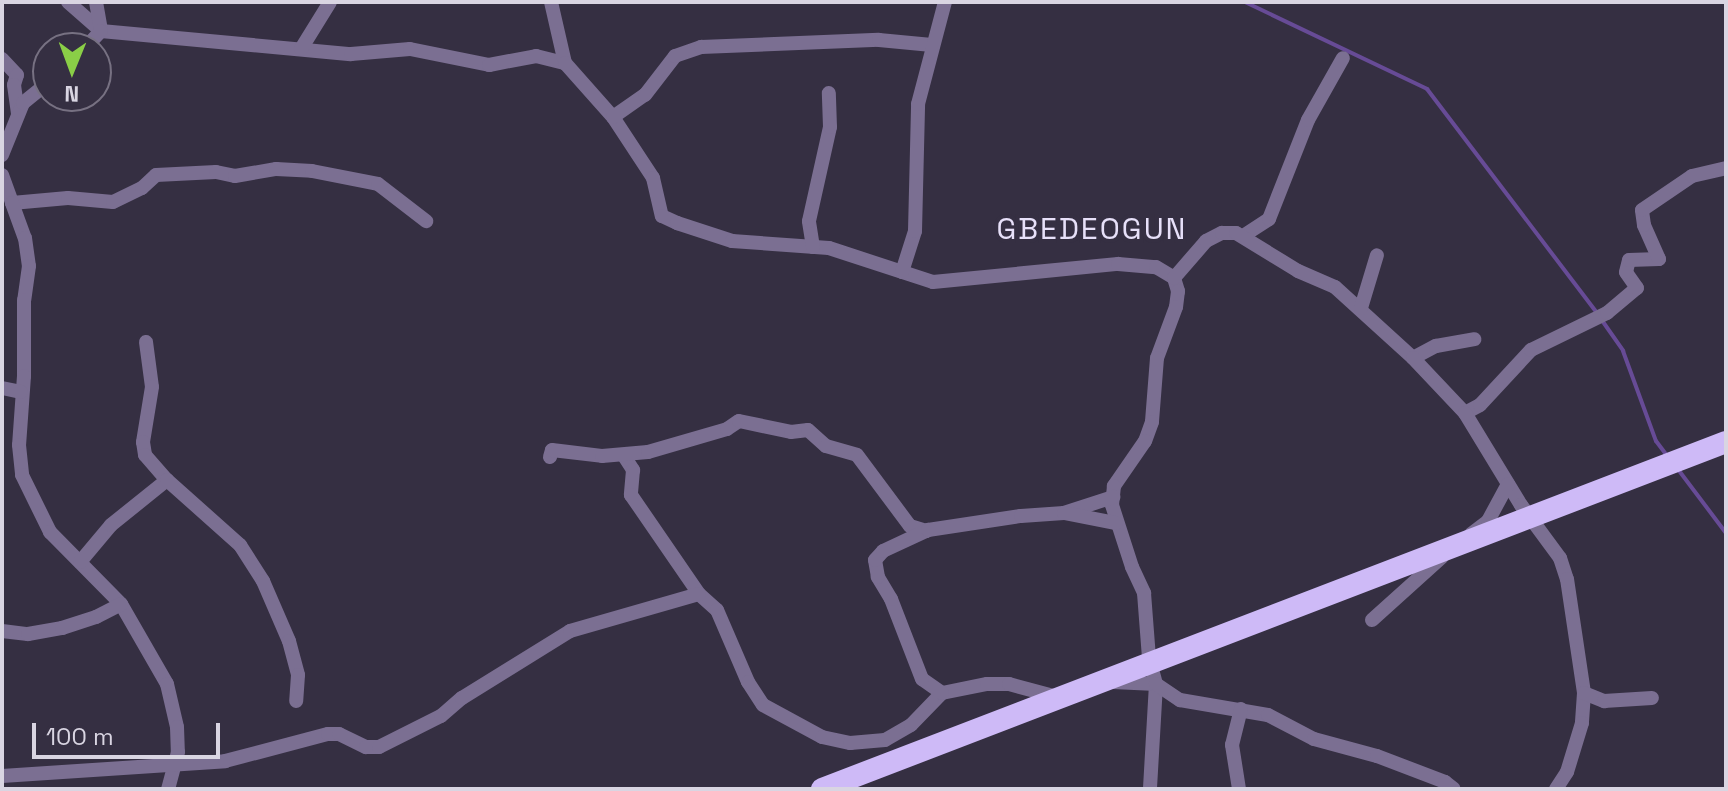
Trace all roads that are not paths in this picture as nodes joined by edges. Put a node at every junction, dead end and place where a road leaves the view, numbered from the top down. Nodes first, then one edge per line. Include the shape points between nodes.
1 (68, 2) edge
2 (96, 2) edge
3 (330, 2) edge
4 (551, 2) edge
5 (945, 2) edge
6 (101, 31) junction
7 (932, 45) junction
8 (301, 49) junction
9 (1343, 58) dead end
10 (2, 59) edge
11 (565, 63) junction
12 (829, 93) dead end
13 (32, 96) edge
14 (18, 113) junction
15 (613, 117) junction
16 (2, 155) edge
17 (1726, 168) edge
18 (2, 175) edge
19 (12, 203) junction
20 (426, 221) dead end
21 (1243, 236) junction
22 (813, 247) junction
23 (1377, 255) dead end
24 (902, 272) junction
25 (1174, 278) junction
26 (1361, 308) junction
27 (1474, 339) dead end
28 (146, 342) dead end
29 (1413, 358) junction
30 (2, 388) edge
31 (21, 392) junction
32 (1465, 413) junction
33 (1726, 442) edge
34 (624, 456) junction
35 (550, 457) dead end
36 (167, 480) junction
37 (1508, 484) junction
38 (1113, 497) junction
39 (1064, 513) junction
40 (1116, 523) junction
41 (926, 531) junction
42 (80, 562) junction
43 (699, 594) junction
44 (121, 604) junction
45 (1372, 620) dead end
46 (2, 631) edge
47 (1156, 684) junction
48 (942, 693) junction
49 (1584, 693) junction
50 (1652, 698) dead end
51 (296, 701) dead end
52 (1241, 709) junction
53 (174, 764) junction
54 (2, 776) edge
55 (168, 789) edge
56 (822, 789) edge
57 (1150, 789) edge
58 (1239, 789) edge
59 (1454, 789) edge
60 (1556, 789) edge

1 - 6 street
2 - 6 street
3 - 8 street
4 - 11 street
5 - 7 street
6 - 8 street
7 - 15 street via 879,40 701,47 675,56 645,95
7 - 24 street via 918,104 915,231
8 - 11 street via 351,54 410,49 489,65 536,56
9 - 21 street via 1308,120 1269,219
10 - 14 street via 17,75
11 - 15 street
12 - 22 street via 830,127 809,221
13 - 14 street
14 - 16 street
15 - 22 street via 653,178 662,216 732,241
17 - 32 street via 1692,176 1642,210 1659,259 1629,260 1626,272 1637,288 1629,298 1531,350 1480,405
18 - 19 street
19 - 20 street via 68,198 113,202 156,175 235,176 276,169 378,184
19 - 31 street via 29,266
21 - 25 street via 1222,233 1206,241
21 - 26 street via 1335,287
22 - 24 street
23 - 26 street
24 - 25 street via 933,282 1118,264 1156,267
25 - 38 street via 1176,307 1157,358 1152,422 1114,486
26 - 29 street
27 - 29 street via 1436,346
28 - 36 street via 152,387 143,442 145,455
29 - 32 street
30 - 31 street
31 - 42 street via 22,475 50,532
32 - 37 street
33 - 56 highway
34 - 35 street via 552,450
34 - 41 street via 727,429 739,421 791,432 808,430 826,446 857,455 910,526
34 - 43 street via 633,470 631,495
36 - 42 street via 111,525
36 - 51 street via 240,545 263,581 289,641 298,675
37 - 45 street via 1488,521
37 - 49 street via 1560,558
38 - 39 street
38 - 40 street
39 - 40 street
39 - 41 street
40 - 47 street via 1144,593
41 - 48 street via 875,560 922,679
42 - 44 street
43 - 48 street via 717,610 763,705 822,737 850,743 885,740 911,725
43 - 53 street via 570,631 441,716 379,747 328,734 225,761
44 - 46 street via 62,628 28,634
44 - 53 street via 167,684 177,727
47 - 48 street via 1100,682 1057,697 1009,684
47 - 52 street via 1180,700
47 - 57 street
49 - 50 street via 1604,701
49 - 60 street via 1582,723 1567,772
52 - 58 street via 1232,745
52 - 59 street
53 - 54 street
53 - 55 street

